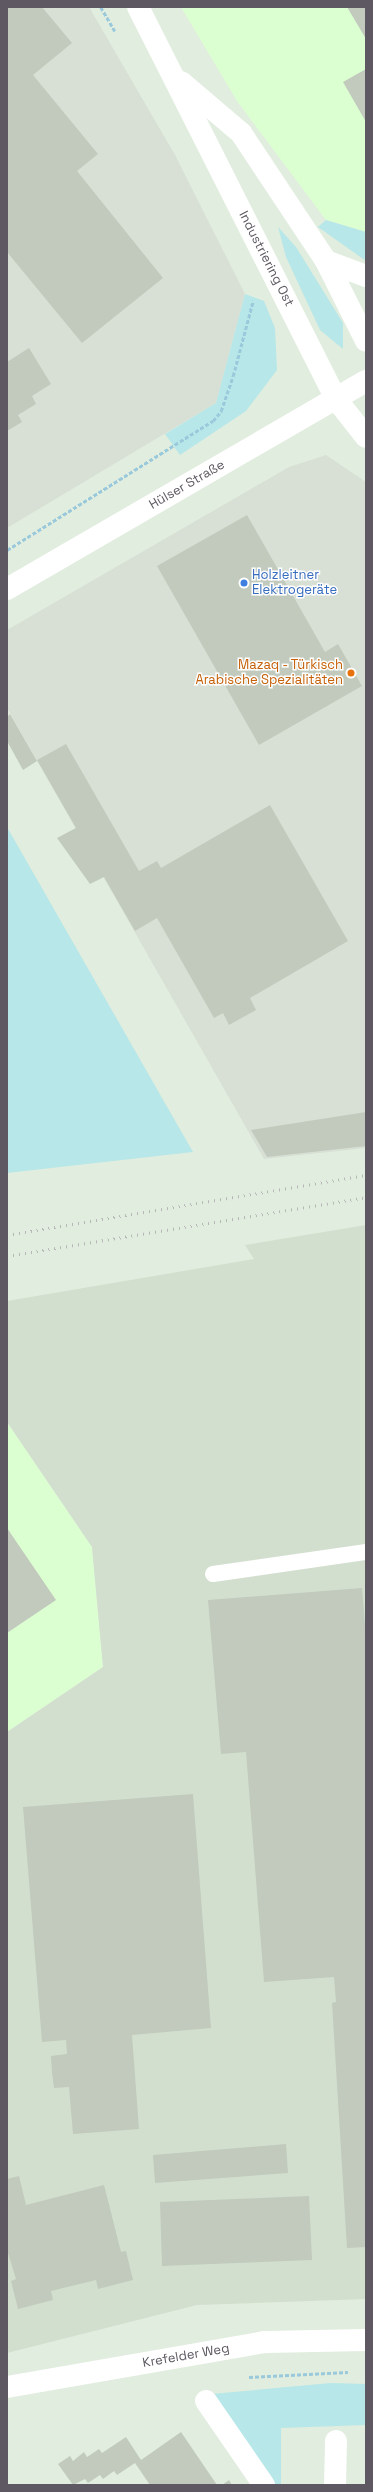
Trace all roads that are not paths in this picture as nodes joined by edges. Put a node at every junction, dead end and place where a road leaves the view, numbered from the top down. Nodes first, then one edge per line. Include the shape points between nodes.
1 (138, 7) edge
2 (174, 76) junction
3 (326, 260) junction
4 (366, 276) edge
5 (366, 341) edge
6 (366, 381) edge
7 (336, 399) junction
8 (366, 437) edge
9 (7, 589) edge
10 (366, 1552) edge
11 (213, 1574) dead end
12 (366, 2340) edge
13 (7, 2387) edge
14 (206, 2401) dead end
15 (336, 2441) dead end
16 (264, 2485) edge
17 (335, 2485) edge

1 - 2 street, Industriering Ost
2 - 3 street, Industriering Ost via 241,133
2 - 7 street, Industriering Ost
3 - 4 street
3 - 5 street, Industriering Ost
6 - 7 street, Hülser Straße
7 - 8 street, Industriering Ost
7 - 9 street, Hülser Straße
10 - 11 lane
12 - 13 street, Krefelder Weg via 265,2342
14 - 16 street
15 - 17 street

